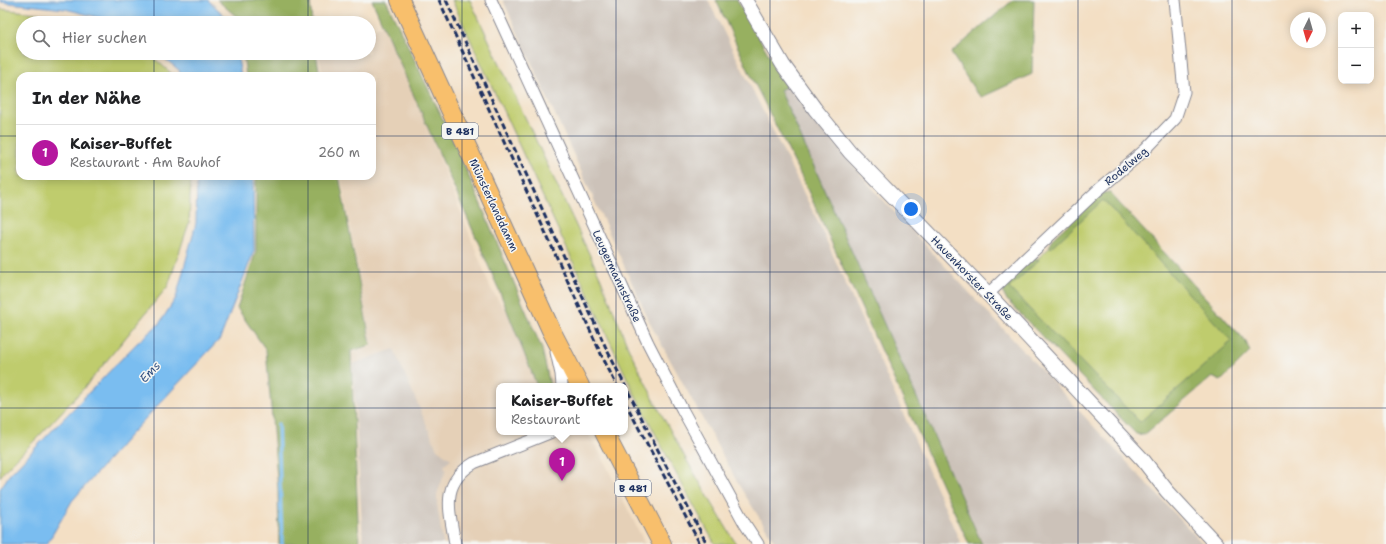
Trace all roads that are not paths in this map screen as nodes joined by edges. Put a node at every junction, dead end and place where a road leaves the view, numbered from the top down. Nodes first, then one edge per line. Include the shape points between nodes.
1 (400, 0) edge
2 (491, 0) edge
3 (745, 0) edge
4 (1175, 0) edge
5 (988, 294) junction
6 (551, 330) junction
7 (562, 383) edge
8 (578, 383) edge
9 (542, 435) edge
10 (606, 435) edge
11 (455, 544) edge
12 (662, 544) edge
13 (758, 544) edge
14 (1216, 544) edge

1 - 6 main road, Münsterlanddamm / B 481
2 - 13 street, Leugermannstraße via 648,343
3 - 5 street, Hauenhorster Straße via 783,65 850,152
4 - 5 street, Rodelweg via 1184,92 1175,119 1145,150 1096,190
5 - 14 street, Hauenhorster Straße via 1143,460 1167,491
6 - 7 street
6 - 8 main road, Münsterlanddamm / B 481
9 - 11 street via 474,463 459,474 449,500
10 - 12 main road, B 481

